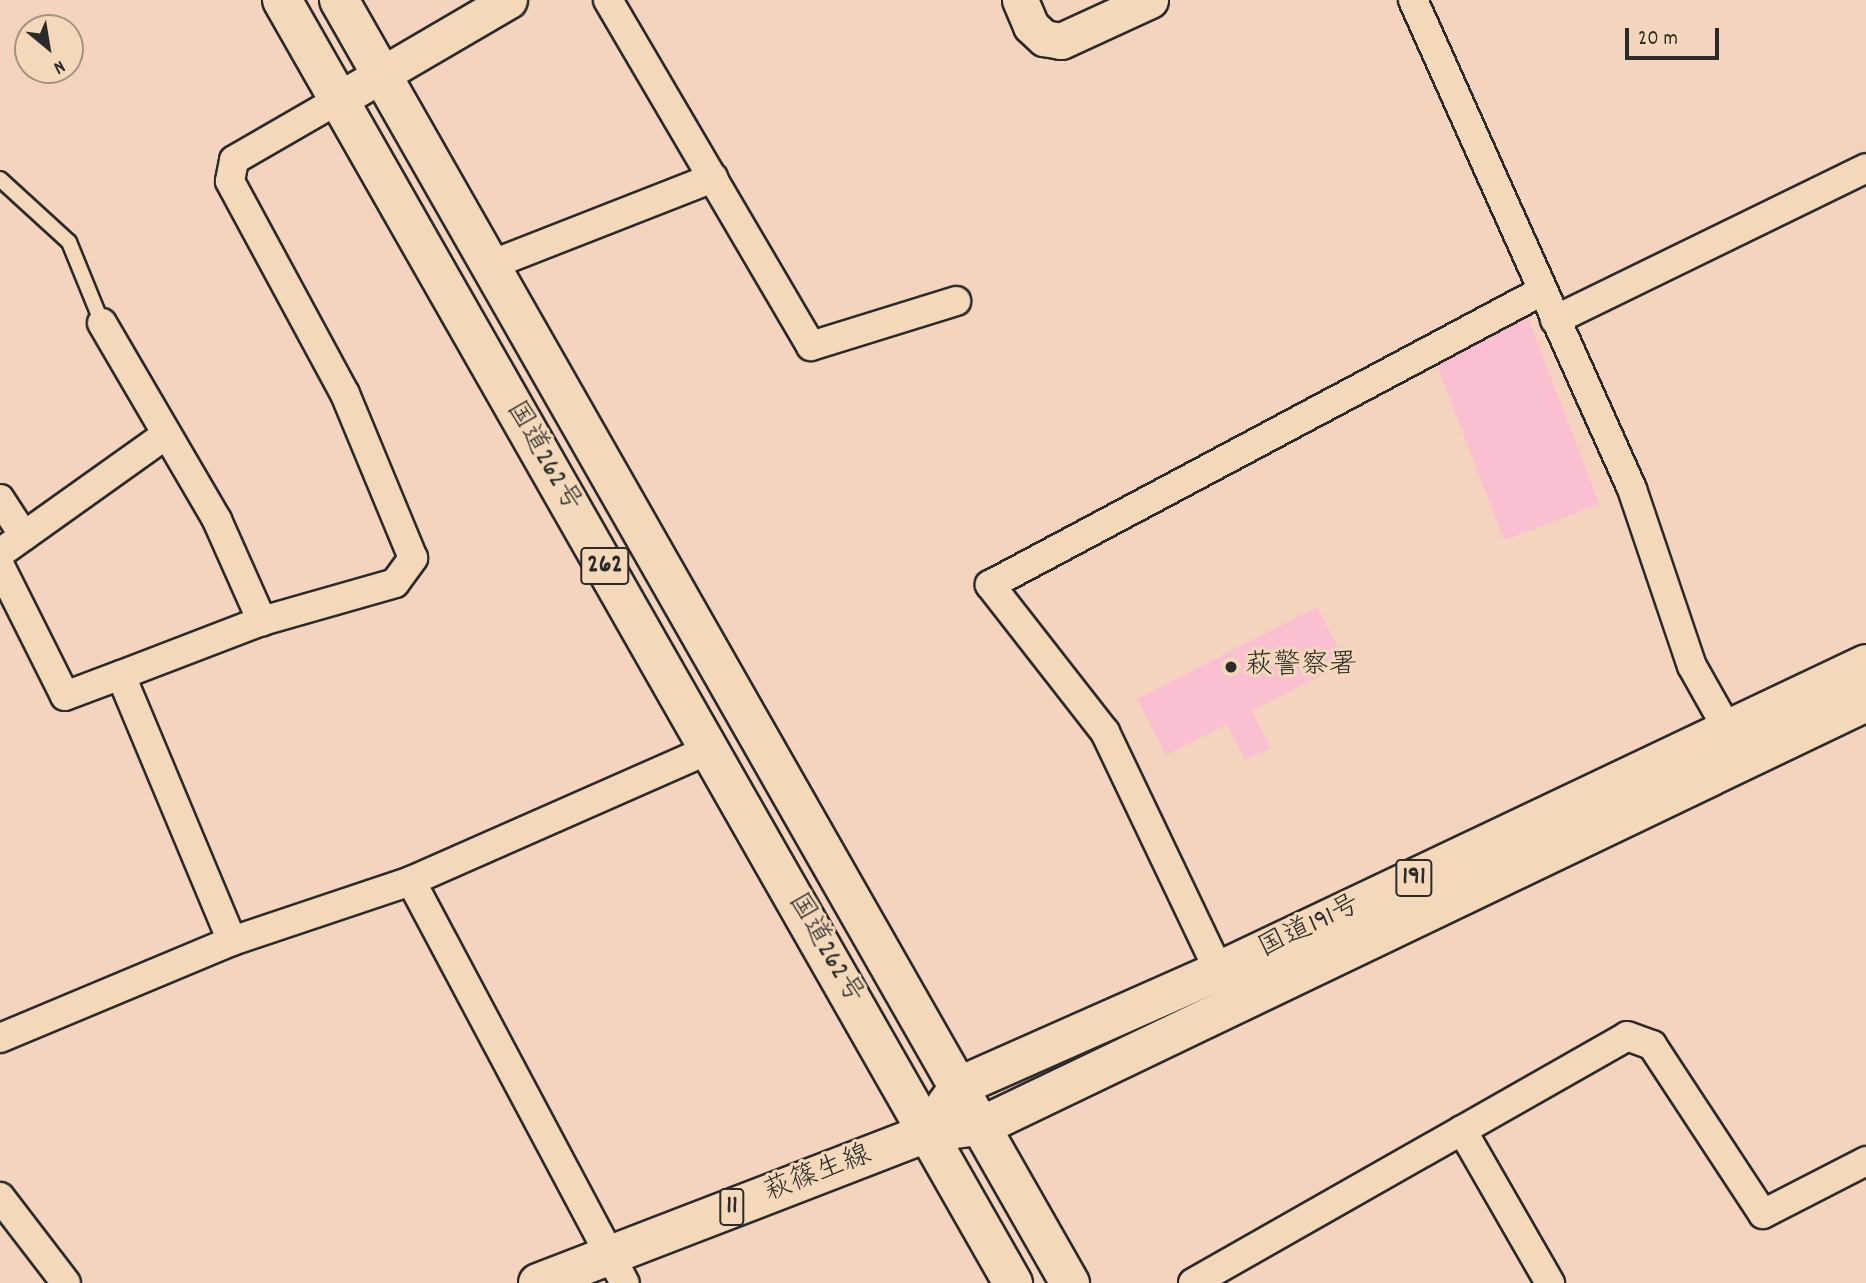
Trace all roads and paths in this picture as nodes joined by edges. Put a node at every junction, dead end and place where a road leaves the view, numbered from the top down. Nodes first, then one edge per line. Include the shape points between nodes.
1 (282, 0) edge
2 (339, 0) edge
3 (509, 0) edge
4 (608, 0) edge
5 (1020, 0) edge
6 (1150, 0) edge
7 (1413, 0) edge
8 (381, 74) junction
9 (338, 100) junction
10 (1866, 167) edge
11 (713, 178) junction
12 (0, 179) edge
13 (488, 266) junction
14 (1542, 291) junction
15 (956, 301) dead end
16 (1555, 320) junction
17 (102, 323) joint
18 (164, 436) junction
19 (0, 499) edge
20 (24, 536) junction
21 (0, 554) edge
22 (0, 566) edge
23 (262, 621) junction
24 (121, 675) junction
25 (1862, 689) edge
26 (1727, 728) junction
27 (710, 749) junction
28 (411, 881) junction
29 (232, 942) junction
30 (1219, 971) junction
31 (0, 1038) edge
32 (960, 1086) junction
33 (984, 1125) junction
34 (1462, 1130) junction
35 (927, 1133) junction
36 (1866, 1161) edge
37 (0, 1197) edge
38 (618, 1268) edge
39 (66, 1283) edge
40 (537, 1283) edge
41 (1013, 1283) edge
42 (1069, 1283) edge
43 (1193, 1283) edge
44 (1550, 1283) edge

1 - 9 main road, 国道262号 / 262
2 - 8 main road, 国道262号 / 262
3 - 8 street
4 - 11 street
5 - 6 street via 1031,26 1044,38 1061,41
7 - 14 street
8 - 9 street
8 - 13 main road, 国道262号 / 262
9 - 23 street via 234,160 230,181 345,394 413,558 395,583
9 - 27 main road, 国道262号 / 262
10 - 16 street
11 - 13 street
11 - 15 street via 811,346
12 - 17 lane via 69,242
13 - 32 main road, 国道262号 / 262
14 - 16 street
14 - 30 street via 990,585 1105,732
16 - 26 street via 1632,489 1692,666
17 - 18 street
18 - 20 street
18 - 23 street via 218,520
19 - 20 street
20 - 21 street
22 - 24 street via 65,696
23 - 24 street
24 - 29 street
25 - 26 main road, 国道191号 / 191
25 - 33 main road, 国道191号 / 191
26 - 30 main road, 国道191号 / 191
27 - 28 street
27 - 35 main road, 国道262号 / 262
28 - 29 street
28 - 38 street
29 - 31 street
30 - 32 main road, 国道191号 / 191
32 - 33 main road, 国道262号 / 262
32 - 35 main road
33 - 35 main road, 萩篠生線 / 11
33 - 42 main road
34 - 36 street via 1627,1036 1652,1045 1763,1214
34 - 43 street
34 - 44 street
35 - 38 main road, 萩篠生線 / 11
35 - 41 main road
37 - 39 street
38 - 40 main road, 萩篠生線 / 11

